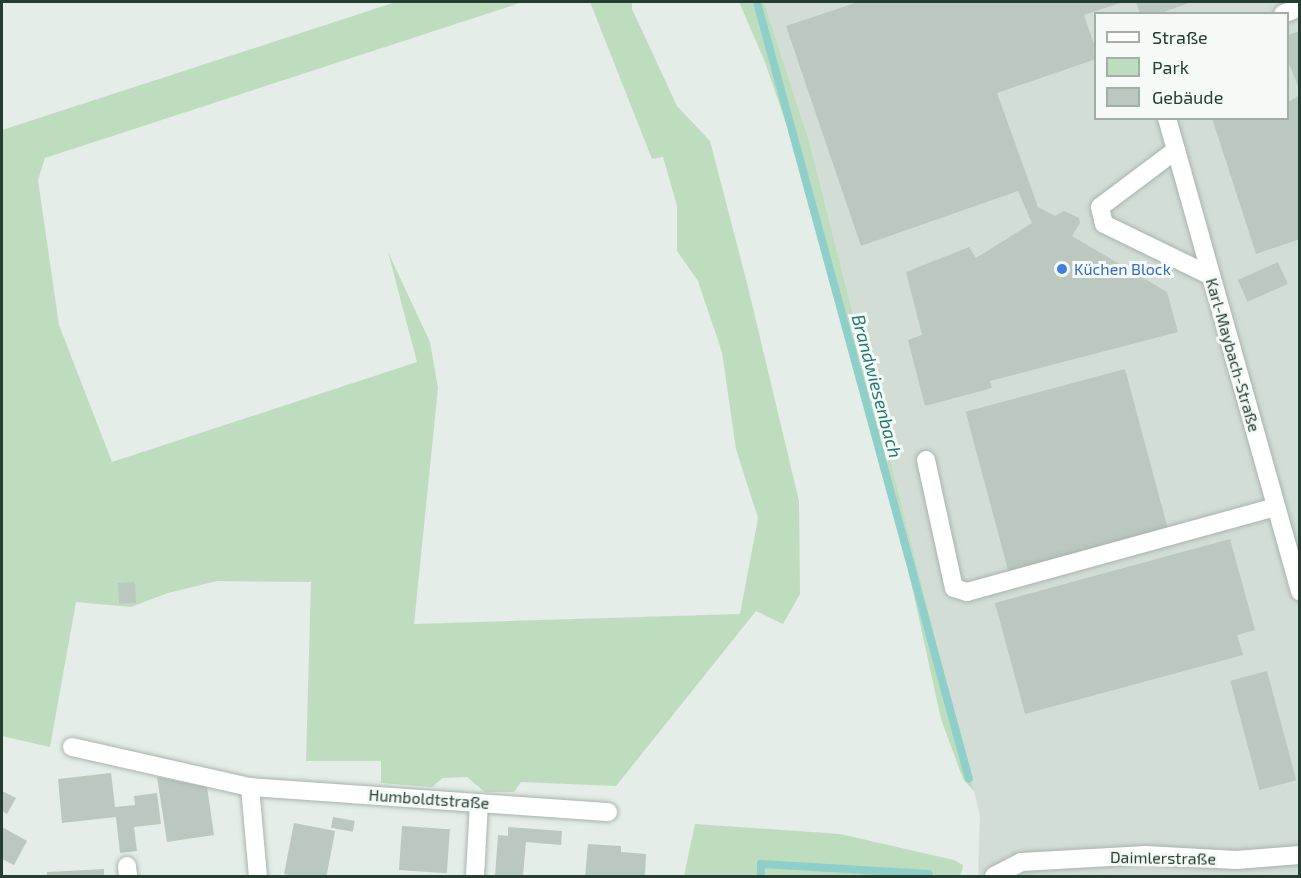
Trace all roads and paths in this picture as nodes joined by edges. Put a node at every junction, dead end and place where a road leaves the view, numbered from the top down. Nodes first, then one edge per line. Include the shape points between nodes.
1 (1168, 120) edge
2 (1176, 150) junction
3 (1211, 276) junction
4 (926, 460) dead end
5 (1276, 507) junction
6 (1299, 592) edge
7 (72, 747) dead end
8 (250, 787) junction
9 (479, 802) junction
10 (608, 812) dead end
11 (1299, 855) edge
12 (258, 876) edge
13 (475, 876) edge
14 (994, 876) edge

1 - 2 street, Karl-Maybach-Straße
2 - 3 street, Karl-Maybach-Straße
2 - 3 street via 1100,207 1104,224
3 - 5 street, Karl-Maybach-Straße
4 - 5 street via 954,588 967,592
5 - 6 street, Karl-Maybach-Straße
7 - 8 street, Humboldtstraße
8 - 9 street, Humboldtstraße
8 - 12 street
9 - 10 street, Humboldtstraße
9 - 13 street
11 - 14 street, Daimlerstraße via 1236,860 1146,855 1021,862

